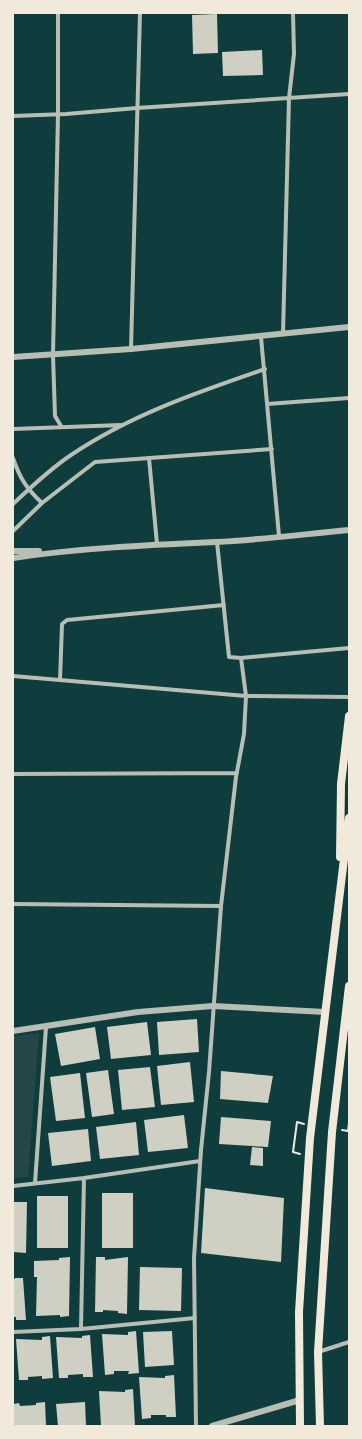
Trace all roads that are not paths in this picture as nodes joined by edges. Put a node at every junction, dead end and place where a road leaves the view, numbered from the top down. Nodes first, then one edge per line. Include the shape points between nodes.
1 (58, 13) edge
2 (140, 13) edge
3 (293, 13) edge
4 (349, 94) edge
5 (289, 98) junction
6 (137, 108) junction
7 (58, 114) junction
8 (13, 116) edge
9 (349, 327) edge
10 (283, 334) junction
11 (261, 337) junction
12 (131, 350) junction
13 (53, 355) junction
14 (13, 357) edge
15 (265, 369) junction
16 (349, 398) edge
17 (267, 404) junction
18 (121, 425) junction
19 (61, 426) junction
20 (13, 428) edge
21 (272, 449) junction
22 (13, 458) edge
23 (149, 458) junction
24 (28, 490) junction
25 (13, 504) edge
26 (42, 504) junction
27 (349, 530) edge
28 (13, 531) edge
29 (279, 536) junction
30 (217, 542) junction
31 (157, 544) junction
32 (13, 551) edge
33 (57, 552) junction
34 (13, 558) edge
35 (224, 605) junction
36 (349, 648) edge
37 (241, 658) junction
38 (13, 676) edge
39 (60, 680) junction
40 (246, 696) junction
41 (349, 697) edge
42 (349, 716) edge
43 (237, 773) junction
44 (13, 774) edge
45 (349, 818) edge
46 (339, 898) junction
47 (13, 904) edge
48 (221, 906) junction
49 (349, 986) edge
50 (348, 999) edge
51 (213, 1006) junction
52 (325, 1012) junction
53 (46, 1027) junction
54 (13, 1031) edge
55 (200, 1162) junction
56 (84, 1178) junction
57 (35, 1183) junction
58 (13, 1186) edge
59 (195, 1318) junction
60 (81, 1329) junction
61 (13, 1332) edge
62 (349, 1342) edge
63 (318, 1352) junction
64 (300, 1400) junction
65 (196, 1426) edge
66 (212, 1426) edge
67 (300, 1426) edge
68 (320, 1426) edge

1 - 7 street
2 - 6 street
3 - 5 street via 294,54
4 - 5 street
5 - 6 street
5 - 10 street
6 - 7 street
6 - 12 street
7 - 8 street
7 - 13 street
9 - 10 street
10 - 11 street
11 - 12 street
11 - 15 street
12 - 13 street
13 - 14 street
13 - 19 street via 55,416
15 - 17 street
15 - 18 street via 191,395
16 - 17 street
17 - 21 street
18 - 19 street
18 - 24 street via 70,456
19 - 20 street
21 - 23 street
21 - 29 street
22 - 24 street
23 - 26 street via 95,462
23 - 31 street
24 - 25 street
24 - 26 street
26 - 28 street
27 - 29 street
29 - 30 street
30 - 31 street
30 - 35 street
31 - 33 street
32 - 33 street
33 - 34 street
35 - 37 street via 229,657
35 - 39 street via 67,620 62,624
36 - 37 street
37 - 40 street
38 - 39 street
39 - 40 street
40 - 41 street
40 - 43 street via 244,734
42 - 46 highway via 341,784
43 - 44 street
43 - 48 street
45 - 46 highway
46 - 52 highway
47 - 48 street
48 - 51 street
49 - 50 highway
50 - 63 highway via 332,1132
51 - 52 street
51 - 53 street via 138,1012
51 - 55 street
52 - 64 highway via 310,1138 300,1296
53 - 54 street
53 - 57 street
55 - 56 street
55 - 59 street via 194,1258
56 - 57 street
56 - 60 street
57 - 58 street
59 - 60 street
59 - 65 street
60 - 61 street
62 - 63 street
63 - 68 highway
64 - 66 street
64 - 67 highway

